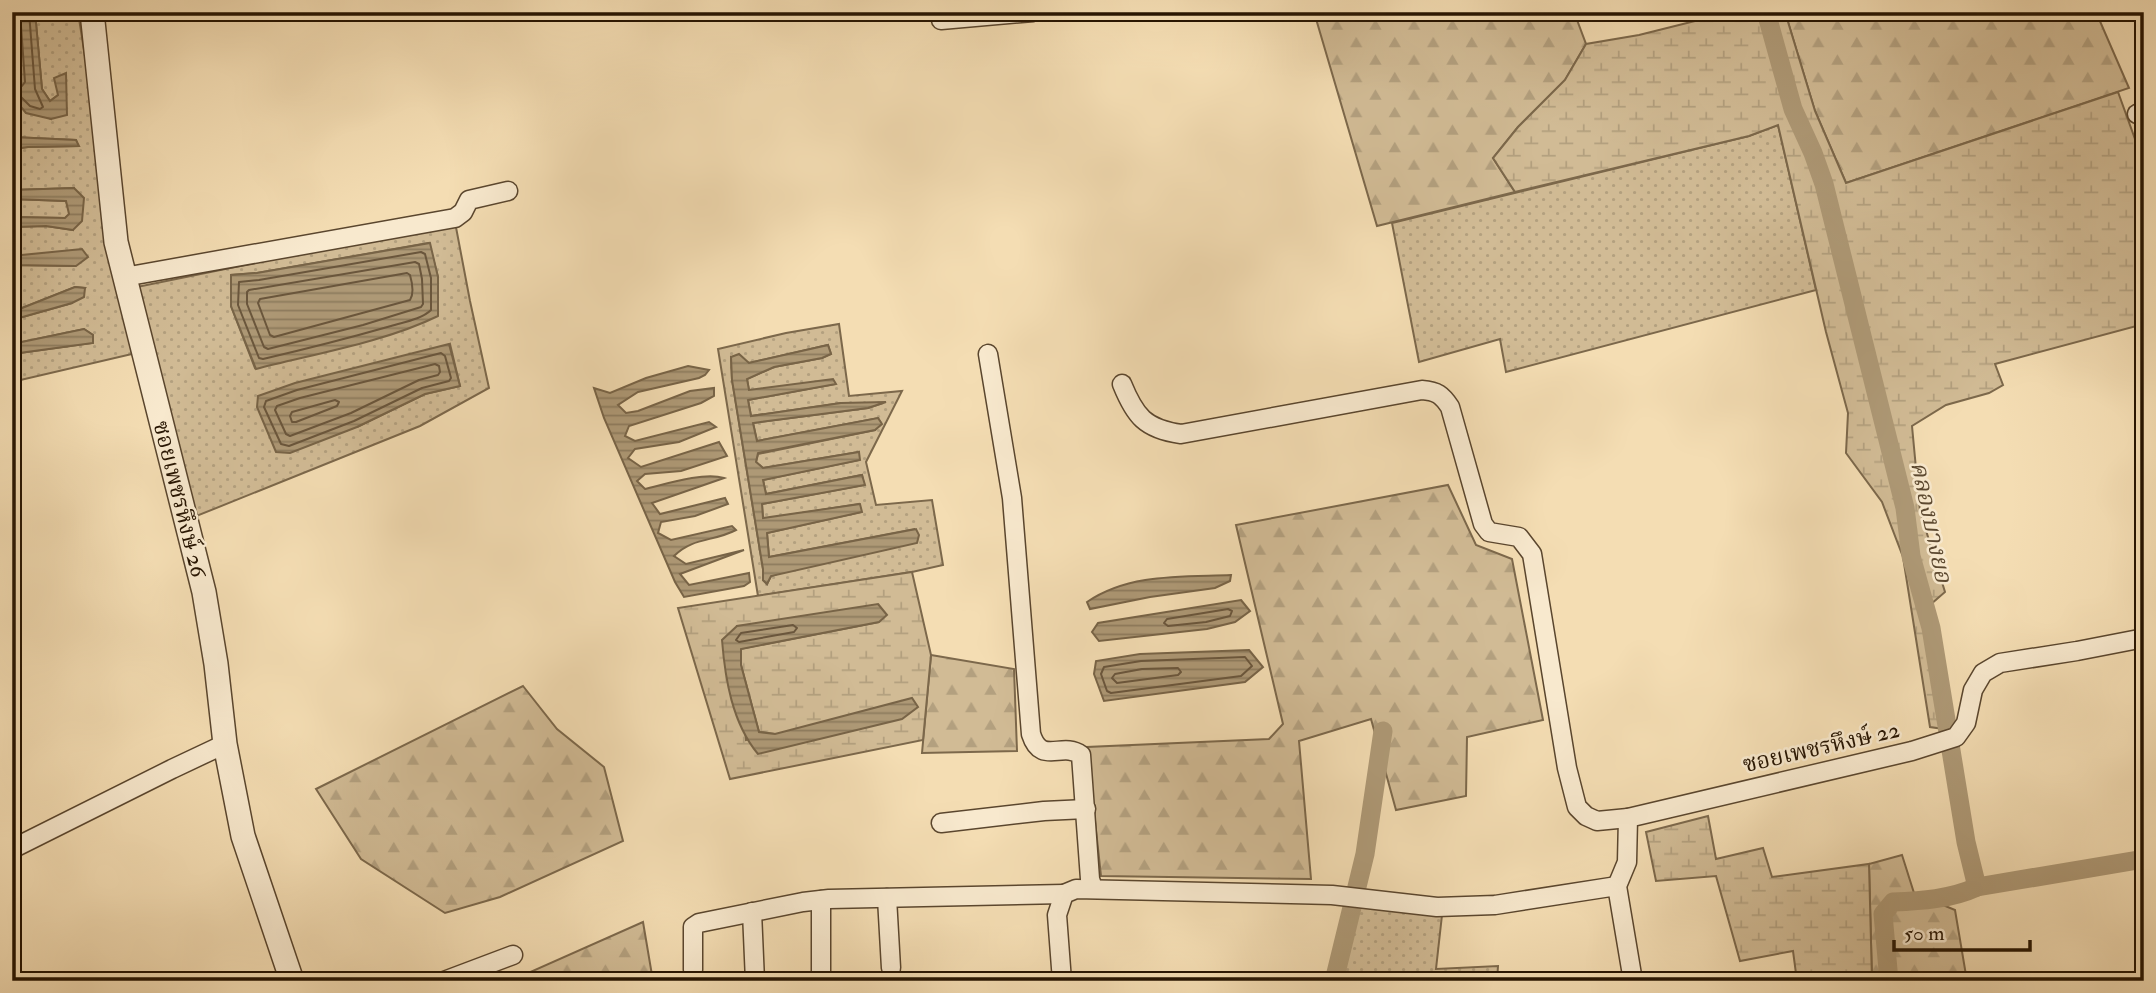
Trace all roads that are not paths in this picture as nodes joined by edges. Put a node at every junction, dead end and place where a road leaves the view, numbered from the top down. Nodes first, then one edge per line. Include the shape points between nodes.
1 (92, 12) edge
2 (1032, 12) edge
3 (941, 20) dead end
4 (508, 191) dead end
5 (124, 277) junction
6 (989, 354) dead end
7 (1122, 384) dead end
8 (2144, 638) edge
9 (225, 744) junction
10 (1086, 809) junction
11 (1628, 818) junction
12 (941, 823) dead end
13 (12, 849) edge
14 (1617, 886) junction
15 (1093, 888) junction
16 (1064, 894) junction
17 (887, 898) junction
18 (821, 900) junction
19 (752, 912) junction
20 (513, 955) dead end
21 (891, 968) dead end
22 (693, 970) dead end
23 (292, 981) edge
24 (444, 981) edge
25 (755, 981) edge
26 (821, 981) edge
27 (1062, 981) edge
28 (1633, 981) edge

1 - 5 street, ซอยเพชรหึงษ์ 26 via 116,242
2 - 3 street
4 - 5 street via 469,200 455,218
5 - 9 street, ซอยเพชรหึงษ์ 26 via 204,592
6 - 10 street via 1012,498 1031,734 1042,751 1081,755
7 - 11 street, ซอยเพชรหึงษ์ 22 via 1139,416 1151,427 1181,434 1422,390 1443,396 1483,524 1489,532 1519,537 1532,554 1577,807 1597,821
8 - 11 street, ซอยเพชรหึงษ์ 22 via 2000,663 1983,673 1973,690 1966,723 1956,737
9 - 13 street
9 - 23 street, ซอยเพชรหึงษ์ 26 via 243,836
10 - 12 street
10 - 15 street
11 - 14 street via 1627,862
14 - 15 street via 1495,905 1437,907 1332,895
14 - 28 street
15 - 16 street
16 - 17 street
16 - 27 street via 1057,915
17 - 18 street
17 - 21 street
18 - 19 street
18 - 26 street
19 - 22 street via 693,928
19 - 25 street
20 - 24 street

